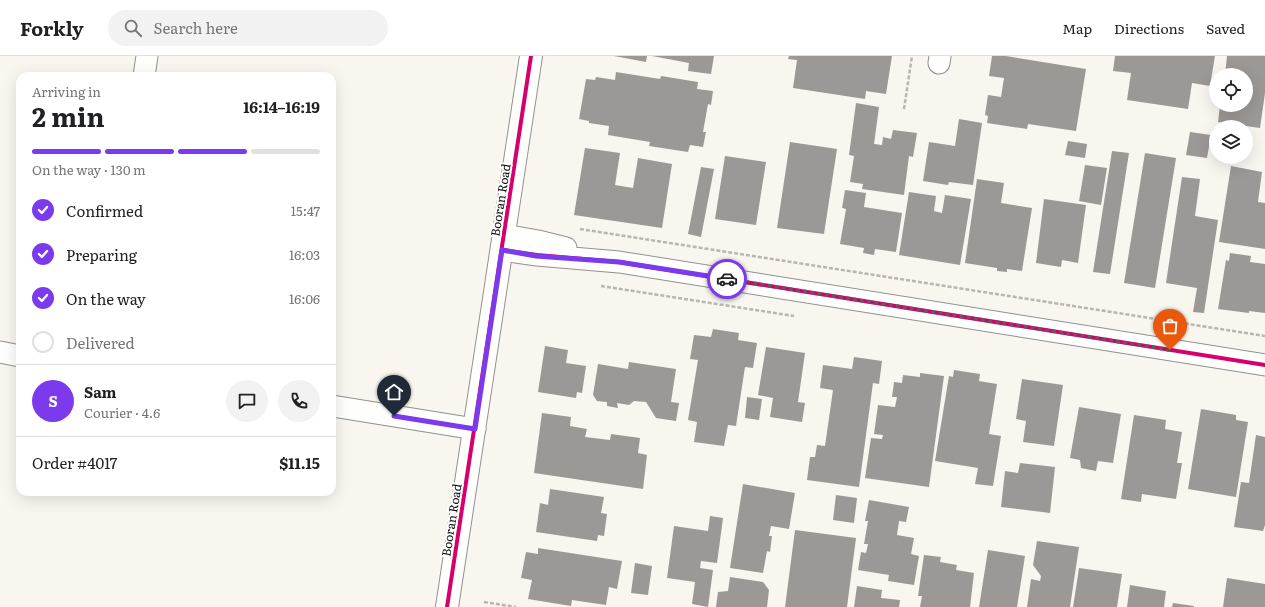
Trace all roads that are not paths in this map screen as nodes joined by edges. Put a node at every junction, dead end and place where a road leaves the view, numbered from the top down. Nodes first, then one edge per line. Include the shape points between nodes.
1 (147, 56) edge
2 (532, 56) edge
3 (145, 72) edge
4 (503, 243) junction
5 (0, 352) edge
6 (16, 355) edge
7 (1265, 365) edge
8 (336, 407) edge
9 (475, 429) junction
10 (447, 607) edge

1 - 3 street
2 - 4 street, Booran Road
4 - 7 street via 536,256 619,262
4 - 9 street, Booran Road
5 - 6 street
8 - 9 street
9 - 10 street, Booran Road

